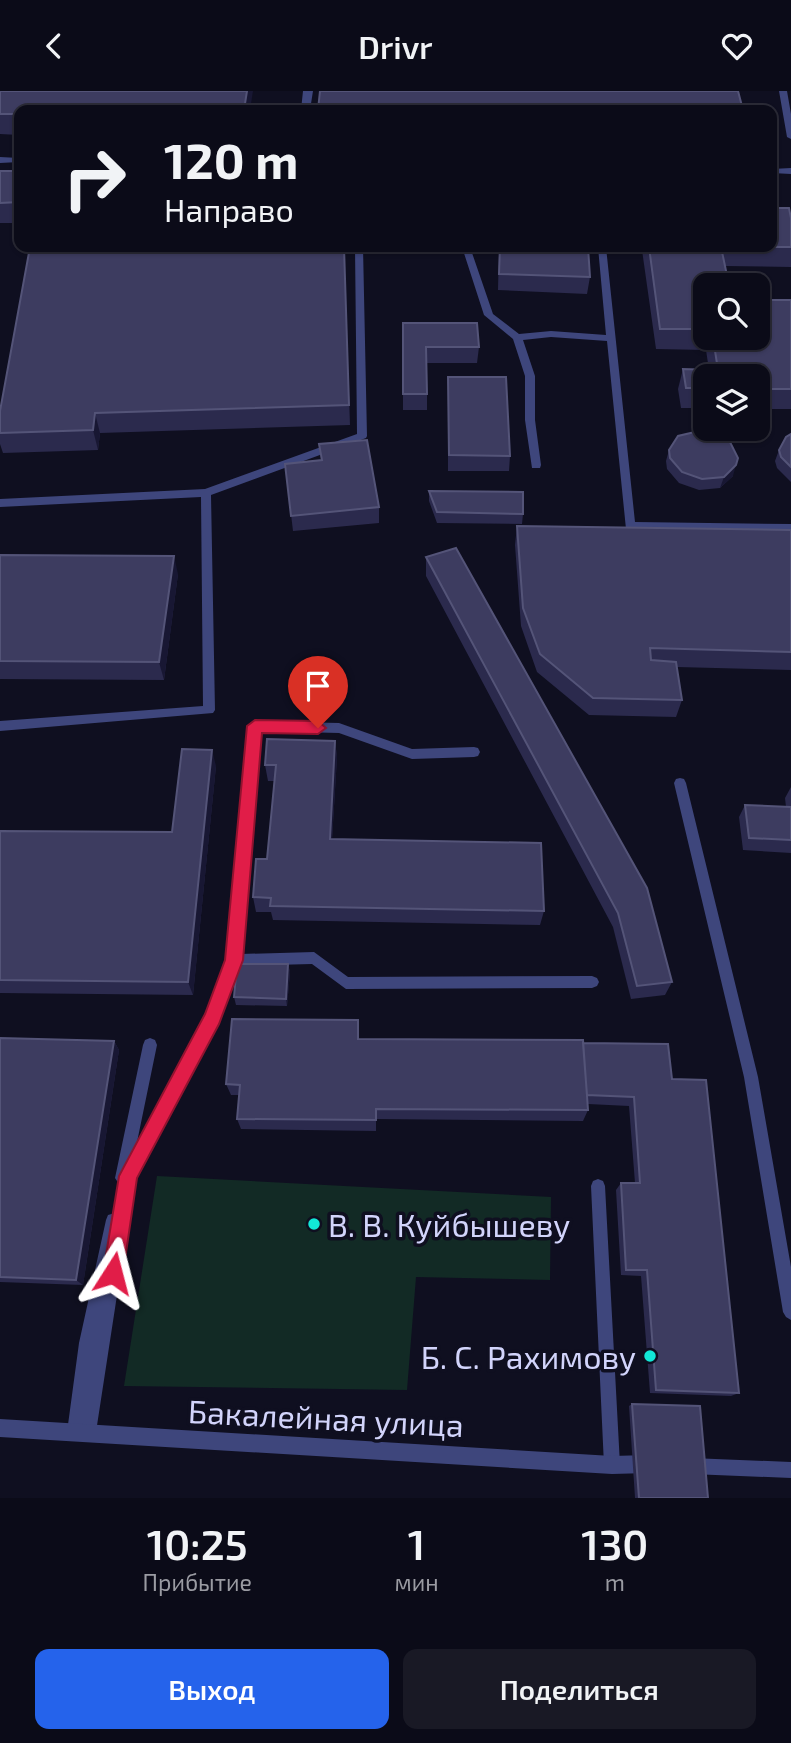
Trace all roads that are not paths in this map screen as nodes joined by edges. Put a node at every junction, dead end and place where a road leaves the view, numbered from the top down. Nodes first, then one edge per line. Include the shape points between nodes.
1 (783, 91) edge
2 (791, 137) edge
3 (359, 252) edge
4 (468, 252) edge
5 (602, 252) edge
6 (517, 337) junction
7 (611, 338) junction
8 (536, 465) dead end
9 (206, 493) junction
10 (0, 503) edge
11 (791, 528) edge
12 (0, 726) edge
13 (474, 752) dead end
14 (680, 783) dead end
15 (234, 960) junction
16 (592, 982) dead end
17 (150, 1045) dead end
18 (598, 1186) dead end
19 (791, 1312) edge
20 (0, 1428) edge
21 (81, 1432) junction
22 (612, 1465) junction
23 (661, 1465) joint
24 (791, 1470) edge

1 - 2 lane
3 - 9 lane via 362,436
4 - 6 lane via 489,315
5 - 7 lane
6 - 7 lane
6 - 8 lane via 530,376
7 - 11 lane via 630,526
9 - 10 lane
9 - 12 lane via 209,710
13 - 15 lane via 412,754 339,728 255,726
14 - 19 lane via 751,1077
15 - 16 lane via 314,958 346,983
15 - 21 lane via 213,1018 128,1176
17 - 21 lane via 87,1343
18 - 22 lane
20 - 21 street, Бакалейная улица
21 - 22 street, Бакалейная улица
22 - 23 street, Бакалейная улица
23 - 24 lane

